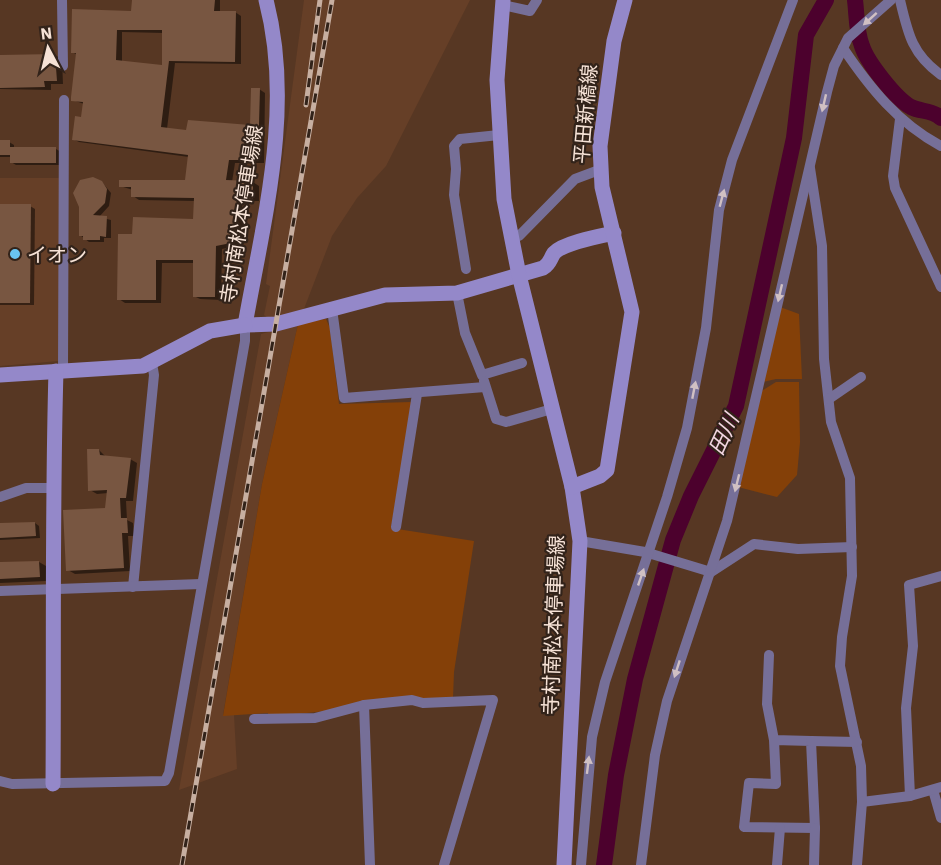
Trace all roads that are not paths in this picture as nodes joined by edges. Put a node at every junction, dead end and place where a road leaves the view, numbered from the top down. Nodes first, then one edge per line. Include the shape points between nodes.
1 (62, 0) edge
2 (266, 0) edge
3 (537, 0) edge
4 (625, 0) edge
5 (793, 0) edge
6 (891, 0) edge
7 (900, 0) edge
8 (503, 2) edge
9 (846, 43) junction
10 (63, 66) dead end
11 (941, 75) edge
12 (64, 100) dead end
13 (900, 119) junction
14 (499, 135) junction
15 (941, 146) edge
16 (810, 163) junction
17 (599, 170) junction
18 (614, 233) junction
19 (519, 236) dead end
20 (466, 269) dead end
21 (519, 275) junction
22 (941, 287) edge
23 (457, 293) junction
24 (332, 309) junction
25 (245, 324) junction
26 (152, 363) junction
27 (522, 363) dead end
28 (60, 371) junction
29 (0, 375) edge
30 (482, 375) junction
31 (861, 377) dead end
32 (485, 387) junction
33 (417, 394) junction
34 (829, 399) junction
35 (552, 409) junction
36 (572, 487) junction
37 (53, 488) junction
38 (0, 497) edge
39 (396, 527) dead end
40 (580, 541) junction
41 (852, 547) junction
42 (650, 555) junction
43 (710, 572) junction
44 (941, 576) edge
45 (201, 584) junction
46 (133, 587) junction
47 (55, 590) junction
48 (0, 591) edge
49 (769, 655) dead end
50 (364, 705) junction
51 (255, 719) dead end
52 (774, 740) junction
53 (811, 741) junction
54 (857, 742) junction
55 (570, 755) junction
56 (0, 781) edge
57 (53, 784) junction
58 (937, 788) edge
59 (910, 796) junction
60 (862, 802) junction
61 (941, 818) edge
62 (780, 828) junction
63 (815, 828) junction
64 (370, 865) edge
65 (444, 865) edge
66 (564, 865) edge
67 (573, 865) edge
68 (581, 865) edge
69 (641, 865) edge
70 (777, 865) edge
71 (814, 865) edge
72 (857, 865) edge

1 - 10 street
2 - 25 main road, 寺村南松本停車場線 via 277,55 275,150
3 - 8 street via 530,11
4 - 17 main road, 平田新橋線 via 610,62
42 -> 5 street via 687,428 706,328 719,210 732,160
6 -> 9 street
7 - 11 street via 909,39 918,54
8 - 14 main road, 寺村南松本停車場線 via 496,80
9 - 13 street via 873,92
9 -> 16 street via 831,74
12 - 28 street
13 - 15 street
13 - 22 street via 895,188
14 - 20 street via 460,139 454,146 454,195
14 - 21 main road, 寺村南松本停車場線 via 504,199
16 - 34 street via 822,246 824,359
16 -> 43 street via 737,480
17 - 18 main road, 平田新橋線
17 - 19 street via 575,179
18 - 21 main road, 寺村南松本停車場線 via 567,246 555,252 543,268
18 - 36 main road via 632,312 610,460 600,477
21 - 23 main road, 寺村南松本停車場線
21 - 35 main road, 寺村南松本停車場線
23 - 24 main road, 寺村南松本停車場線 via 385,295
23 - 30 street via 465,333
24 - 25 main road, 寺村南松本停車場線 via 276,324
24 - 33 street via 344,398
25 - 26 main road via 210,331
25 - 45 street
26 - 28 main road
26 - 46 street via 154,375
27 - 30 street
28 - 29 main road
28 - 37 main road
30 - 32 street
31 - 34 street
32 - 33 street
32 - 35 street via 496,419 506,422
33 - 39 street
34 - 41 street via 831,422 850,478
35 - 36 main road, 寺村南松本停車場線
36 - 40 main road, 寺村南松本停車場線
37 - 38 street via 26,488
37 - 47 main road
40 - 42 street
40 - 55 main road, 寺村南松本停車場線
41 - 43 street via 798,549 754,544
41 - 54 street via 840,666
42 - 43 street
68 -> 42 street via 587,776 598,709
43 -> 69 street via 667,701 655,754
44 - 59 street via 909,585 913,646 906,708
45 - 46 street
45 - 57 street via 165,781
46 - 47 street
47 - 48 street
47 - 57 main road
49 - 52 street via 767,704
50 - 51 street via 315,718
50 - 64 street
50 - 65 street via 412,700 423,704 493,700
52 - 53 street
52 - 62 street via 776,784 749,783 744,827
53 - 54 street
53 - 63 street
54 - 60 street
55 - 66 main road
55 - 67 main road via 577,798
56 - 57 street
58 - 59 street
58 - 61 street
59 - 60 street
60 - 72 street
62 - 63 street
62 - 70 street
63 - 71 street

